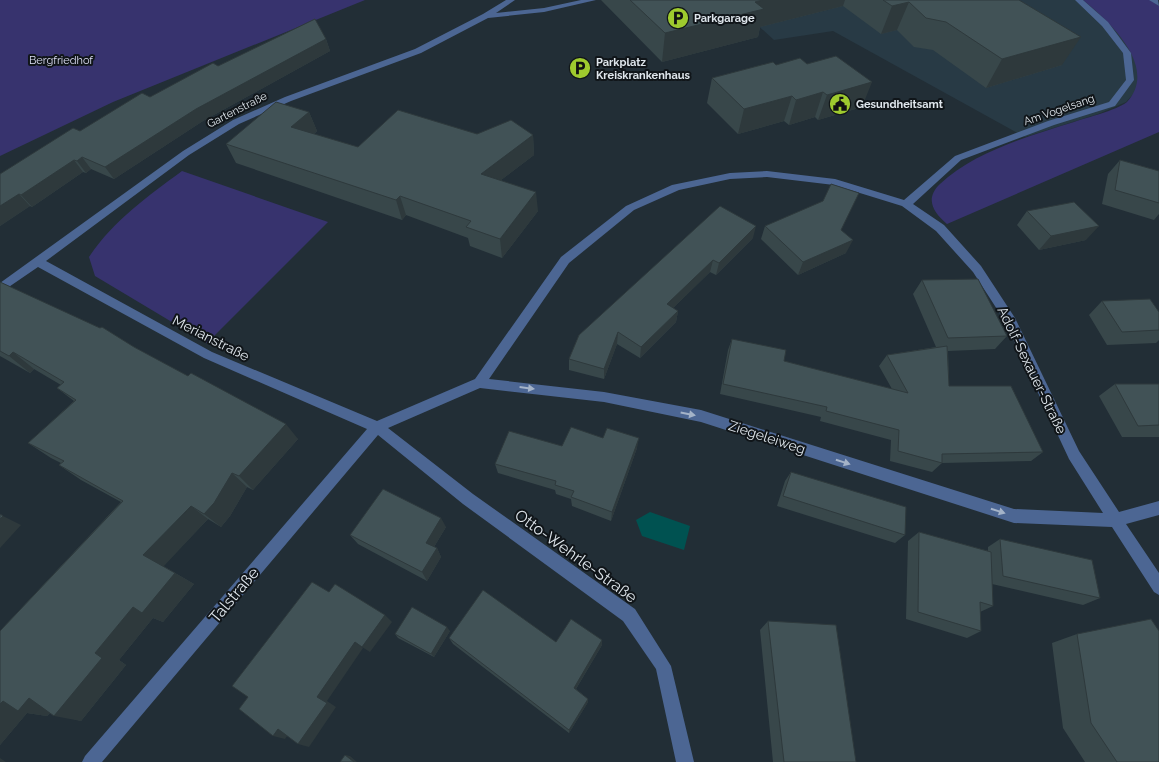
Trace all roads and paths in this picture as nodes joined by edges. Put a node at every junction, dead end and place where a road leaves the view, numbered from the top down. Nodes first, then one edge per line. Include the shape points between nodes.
1 (511, 0) edge
2 (592, 0) edge
3 (1079, 0) edge
4 (1153, 0) edge
5 (1159, 4) edge
6 (486, 16) junction
7 (906, 204) junction
8 (38, 262) junction
9 (0, 289) edge
10 (479, 382) junction
11 (377, 427) junction
12 (1159, 508) edge
13 (1116, 520) junction
14 (1159, 587) edge
15 (91, 762) edge
16 (685, 762) edge

1 - 6 street, Gartenstraße
2 - 6 street via 544,10
3 - 7 street, Am Vogelsang via 1105,24 1127,53 1130,80 1112,104 958,158
4 - 5 street
6 - 8 street, Gartenstraße via 418,51 288,99 236,122 186,153
7 - 10 street, Adolf-Sexauer-Straße via 835,182 782,174 730,176 676,187 630,208 565,260
7 - 13 street, Adolf-Sexauer-Straße via 940,228 977,269 1009,318 1074,455
8 - 9 street, Gartenstraße
8 - 11 street, Merianstraße via 208,356
10 - 11 street
10 -> 13 street, Ziegeleiweg via 604,397 701,416 1014,516
11 - 15 street, Talstraße
11 - 16 street, Otto-Wehrle-Straße via 468,499 629,615 663,666
12 - 13 street, Ziegeleiweg
13 - 14 street, Adolf-Sexauer-Straße

